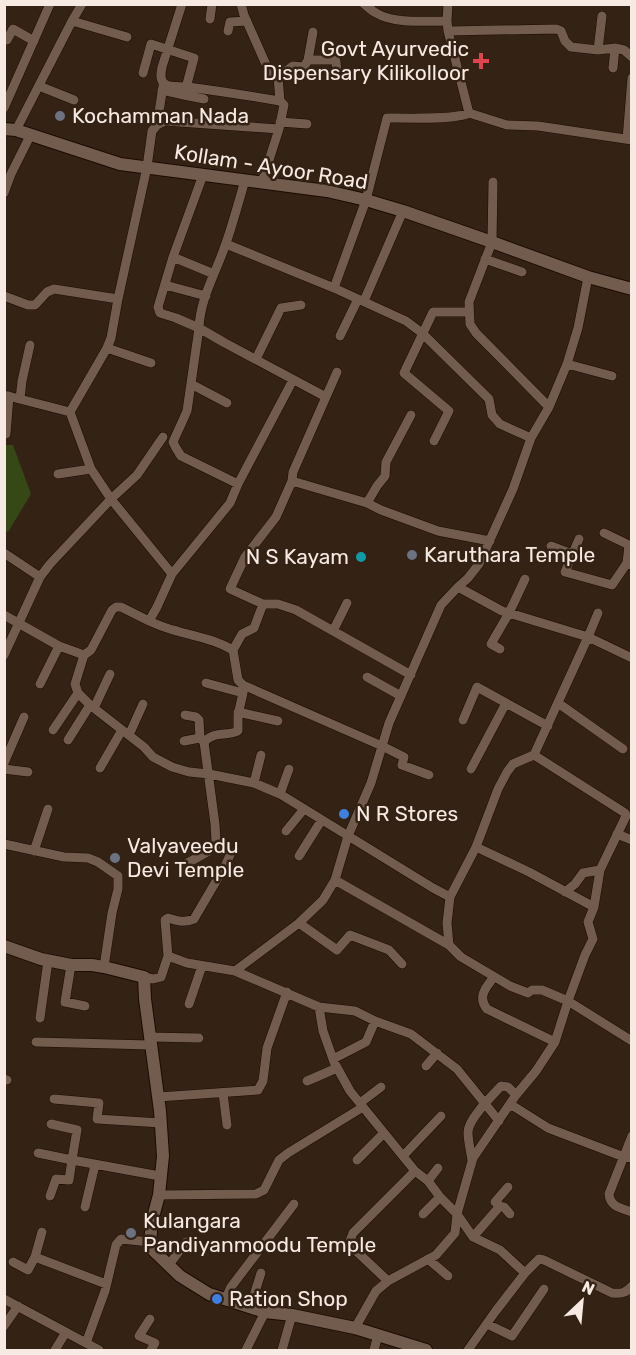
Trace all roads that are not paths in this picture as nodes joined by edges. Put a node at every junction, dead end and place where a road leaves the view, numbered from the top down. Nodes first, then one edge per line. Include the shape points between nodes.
1 (50, 4) edge
2 (82, 4) edge
3 (182, 4) edge
4 (212, 4) edge
5 (241, 4) edge
6 (364, 4) edge
7 (448, 4) edge
8 (602, 16) dead end
9 (210, 19) dead end
10 (72, 21) junction
11 (247, 21) junction
12 (448, 26) junction
13 (228, 32) dead end
14 (313, 32) dead end
15 (127, 37) dead end
16 (4, 39) edge
17 (34, 41) junction
18 (615, 48) junction
19 (168, 49) junction
20 (598, 50) junction
21 (632, 57) edge
22 (308, 60) junction
23 (613, 68) dead end
24 (143, 73) dead end
25 (337, 74) dead end
26 (278, 77) junction
27 (632, 78) edge
28 (39, 86) junction
29 (163, 87) junction
30 (185, 91) junction
31 (7, 94) edge
32 (204, 99) dead end
33 (74, 100) dead end
34 (280, 101) junction
35 (4, 108) edge
36 (469, 113) junction
37 (307, 124) dead end
38 (157, 125) junction
39 (280, 126) junction
40 (10, 129) edge
41 (31, 135) junction
42 (629, 139) edge
43 (147, 168) junction
44 (203, 175) junction
45 (245, 180) junction
46 (262, 182) junction
47 (493, 182) dead end
48 (4, 193) edge
49 (366, 200) junction
50 (403, 211) junction
51 (492, 242) junction
52 (226, 244) junction
53 (173, 257) junction
54 (485, 259) junction
55 (522, 272) dead end
56 (214, 274) junction
57 (588, 277) junction
58 (165, 285) junction
59 (334, 288) junction
60 (632, 289) edge
61 (4, 296) edge
62 (206, 296) junction
63 (118, 299) junction
64 (361, 300) junction
65 (301, 305) dead end
66 (469, 312) junction
67 (199, 328) junction
68 (422, 333) junction
69 (340, 336) dead end
70 (30, 345) dead end
71 (107, 348) junction
72 (256, 359) junction
73 (152, 363) dead end
74 (567, 364) junction
75 (338, 372) dead end
76 (612, 376) dead end
77 (293, 380) junction
78 (191, 384) junction
79 (7, 395) edge
80 (326, 397) junction
81 (20, 399) junction
82 (227, 403) dead end
83 (549, 407) junction
84 (70, 412) junction
85 (411, 415) dead end
86 (6, 434) dead end
87 (163, 436) dead end
88 (531, 438) junction
89 (434, 441) dead end
90 (91, 469) junction
91 (58, 474) dead end
92 (292, 481) junction
93 (238, 484) junction
94 (111, 499) junction
95 (367, 503) junction
96 (604, 533) dead end
97 (579, 539) dead end
98 (490, 541) junction
99 (551, 546) dead end
100 (4, 553) edge
101 (572, 554) junction
102 (629, 564) edge
103 (172, 574) junction
104 (40, 577) junction
105 (525, 579) dead end
106 (458, 587) junction
107 (347, 603) dead end
108 (263, 604) junction
109 (509, 613) junction
110 (598, 613) dead end
111 (4, 615) edge
112 (149, 621) junction
113 (19, 622) junction
114 (333, 631) junction
115 (588, 637) junction
116 (59, 646) junction
117 (500, 649) dead end
118 (233, 650) junction
119 (4, 655) edge
120 (84, 655) junction
121 (632, 658) edge
122 (110, 674) dead end
123 (411, 675) junction
124 (367, 677) dead end
125 (206, 683) dead end
126 (40, 684) dead end
127 (243, 689) junction
128 (78, 693) junction
129 (401, 696) junction
130 (506, 703) junction
131 (558, 703) junction
132 (143, 704) dead end
133 (92, 706) junction
134 (238, 712) junction
135 (185, 715) dead end
136 (24, 717) dead end
137 (463, 720) dead end
138 (278, 721) dead end
139 (548, 726) junction
140 (53, 730) dead end
141 (125, 733) junction
142 (4, 736) edge
143 (15, 740) junction
144 (68, 740) dead end
145 (202, 740) junction
146 (184, 741) dead end
147 (382, 746) junction
148 (623, 749) dead end
149 (261, 755) dead end
150 (534, 755) junction
151 (5, 764) edge
152 (100, 768) dead end
153 (289, 769) dead end
154 (471, 769) dead end
155 (28, 772) dead end
156 (209, 774) junction
157 (429, 775) dead end
158 (254, 783) junction
159 (280, 794) junction
160 (48, 809) dead end
161 (304, 809) junction
162 (321, 821) junction
163 (286, 831) dead end
164 (617, 834) junction
165 (348, 836) junction
166 (632, 840) edge
167 (216, 842) junction
168 (4, 844) edge
169 (476, 847) junction
170 (34, 851) junction
171 (299, 856) dead end
172 (183, 865) dead end
173 (600, 870) junction
174 (335, 880) junction
175 (565, 892) junction
176 (450, 897) junction
177 (594, 907) junction
178 (299, 923) junction
179 (449, 945) junction
180 (4, 946) edge
181 (168, 956) junction
182 (48, 961) junction
183 (402, 964) dead end
184 (72, 965) junction
185 (202, 966) junction
186 (104, 967) junction
187 (235, 971) junction
188 (494, 977) junction
189 (144, 978) junction
190 (287, 992) junction
191 (568, 1001) junction
192 (189, 1004) dead end
193 (85, 1006) dead end
194 (319, 1007) junction
195 (40, 1018) dead end
196 (375, 1021) junction
197 (199, 1038) dead end
198 (150, 1041) junction
199 (632, 1041) edge
200 (36, 1042) dead end
201 (555, 1042) junction
202 (437, 1053) junction
203 (335, 1063) junction
204 (426, 1066) dead end
205 (307, 1081) dead end
206 (381, 1088) dead end
207 (223, 1093) junction
208 (516, 1095) junction
209 (158, 1097) junction
210 (54, 1099) dead end
211 (485, 1102) junction
212 (510, 1104) junction
213 (362, 1105) junction
214 (441, 1116) dead end
215 (499, 1121) junction
216 (161, 1123) junction
217 (51, 1124) dead end
218 (227, 1125) dead end
219 (384, 1133) junction
220 (632, 1136) edge
221 (38, 1153) dead end
222 (403, 1156) junction
223 (628, 1157) edge
224 (72, 1160) junction
225 (357, 1160) dead end
226 (472, 1161) junction
227 (95, 1165) junction
228 (438, 1168) dead end
229 (416, 1171) junction
230 (160, 1176) junction
231 (428, 1181) junction
232 (508, 1187) dead end
233 (159, 1195) junction
234 (50, 1196) dead end
235 (440, 1197) junction
236 (294, 1204) dead end
237 (500, 1206) junction
238 (85, 1207) dead end
239 (632, 1212) edge
240 (423, 1214) dead end
241 (457, 1214) junction
242 (510, 1214) dead end
243 (42, 1232) dead end
244 (473, 1237) junction
245 (150, 1242) junction
246 (186, 1242) dead end
247 (35, 1257) junction
248 (428, 1259) junction
249 (13, 1262) dead end
250 (168, 1266) junction
251 (261, 1273) dead end
252 (525, 1273) junction
253 (448, 1276) dead end
254 (388, 1281) junction
255 (106, 1284) junction
256 (632, 1286) edge
257 (544, 1289) dead end
258 (4, 1299) edge
259 (225, 1300) junction
260 (18, 1306) junction
261 (250, 1308) junction
262 (265, 1312) junction
263 (292, 1315) junction
264 (150, 1319) dead end
265 (487, 1324) junction
266 (5, 1325) edge
267 (355, 1328) junction
268 (66, 1332) junction
269 (378, 1335) junction
270 (87, 1346) edge
271 (55, 1350) edge
272 (99, 1350) edge
273 (151, 1350) edge
274 (246, 1350) edge
275 (282, 1350) edge
276 (374, 1350) edge
277 (426, 1350) edge
278 (468, 1350) edge

1 - 17 street
2 - 10 street
3 - 19 street
4 - 9 street
5 - 11 street
6 - 12 street via 385,17
7 - 12 street
8 - 20 street
10 - 15 street
10 - 28 street
11 - 13 street via 230,22
11 - 26 street via 268,69
12 - 20 street via 556,29 571,47
12 - 36 street
14 - 22 street
16 - 17 street via 13,29
17 - 31 street
18 - 20 street
18 - 21 street
18 - 23 street
19 - 24 street via 151,44
19 - 29 street via 161,74
19 - 30 street via 194,58
22 - 25 street via 334,60
22 - 26 street via 304,67 293,66
26 - 34 street
27 - 42 street
28 - 33 street
28 - 40 street
29 - 30 street
29 - 38 street
30 - 32 street
30 - 34 street
31 - 35 street
34 - 39 street via 284,105
36 - 42 street via 507,125
36 - 49 street via 387,118
37 - 39 street
38 - 39 street via 173,121
38 - 43 street via 152,131
39 - 46 street
40 - 41 street, Kollam - Ayoor Road
41 - 43 street, Kollam - Ayoor Road via 120,164
41 - 48 street
43 - 44 street, Kollam - Ayoor Road
43 - 63 street
44 - 45 street, Kollam - Ayoor Road
44 - 53 street
45 - 46 street, Kollam - Ayoor Road
45 - 52 street
46 - 49 street, Kollam - Ayoor Road
47 - 51 street
49 - 50 street, Kollam - Ayoor Road
49 - 59 street
50 - 51 street, Kollam - Ayoor Road
50 - 64 street
51 - 54 street
51 - 57 street, Kollam - Ayoor Road
52 - 56 street
52 - 59 street
53 - 56 street
53 - 58 street
54 - 55 street
54 - 66 street
56 - 62 street
57 - 60 street, Kollam - Ayoor Road
57 - 74 street
58 - 62 street
58 - 67 street via 158,307 160,313
59 - 64 street
61 - 63 street via 28,305 35,305 54,289
62 - 67 street
63 - 71 street
64 - 68 street
64 - 69 street
65 - 72 street via 281,308
66 - 68 street via 433,312
66 - 83 street via 476,333
67 - 72 street
67 - 78 street
68 - 88 street via 489,399 492,415 500,424
68 - 89 street via 404,373 449,411
70 - 81 street
71 - 73 street
71 - 84 street
72 - 77 street
74 - 76 street
74 - 83 street
75 - 80 street
77 - 80 street
77 - 93 street
78 - 82 street
78 - 93 street via 187,411 173,442 181,456
79 - 81 street
79 - 86 street
80 - 92 street
81 - 84 street
83 - 88 street
84 - 90 street
85 - 95 street via 386,462 385,476
87 - 94 street via 137,475
88 - 98 street
90 - 91 street
90 - 94 street
92 - 95 street
92 - 108 street via 276,517 245,557 230,589
93 - 103 street via 230,503
94 - 103 street
94 - 104 street
95 - 98 street via 438,531
96 - 102 street via 629,545
97 - 101 street
98 - 106 street via 479,564
99 - 101 street
100 - 104 street
101 - 102 street via 565,572 612,585
103 - 112 street
104 - 113 street
105 - 109 street
106 - 109 street
106 - 123 street via 441,605
107 - 114 street
108 - 114 street via 288,606
108 - 118 street via 254,628 242,634
109 - 115 street
109 - 117 street via 491,644
110 - 115 street
111 - 113 street
112 - 118 street
112 - 120 street via 116,607 91,650
113 - 116 street
113 - 119 street
114 - 123 street
115 - 121 street
115 - 131 street
116 - 120 street
116 - 126 street
118 - 127 street
120 - 128 street via 75,684
122 - 133 street
123 - 129 street
124 - 129 street
125 - 127 street
127 - 134 street
127 - 147 street
128 - 133 street
128 - 140 street
129 - 147 street
130 - 137 street via 477,687
130 - 139 street
130 - 154 street
131 - 139 street
131 - 148 street
132 - 141 street
133 - 141 street
133 - 144 street
134 - 138 street
134 - 145 street via 238,730
135 - 145 street via 199,720
136 - 143 street
139 - 150 street
141 - 152 street
141 - 156 street via 153,757 172,767
142 - 143 street
143 - 151 street
145 - 146 street
145 - 156 street
147 - 157 street via 404,757 402,765
147 - 165 street
149 - 158 street
150 - 164 street via 625,813
150 - 169 street via 513,764 507,772
151 - 155 street
153 - 159 street
156 - 158 street
156 - 167 street
158 - 159 street
159 - 161 street
160 - 170 street
161 - 162 street
161 - 163 street
162 - 165 street
162 - 171 street
164 - 166 street
164 - 173 street
165 - 174 street
165 - 176 street
167 - 172 street via 209,851
167 - 181 street via 228,849 230,855 194,918 186,922 168,918 165,921
168 - 170 street
169 - 175 street
169 - 176 street
170 - 186 street via 88,858 117,876
173 - 175 street via 583,873
173 - 177 street
174 - 178 street via 323,900
174 - 179 street
175 - 177 street
176 - 179 street
177 - 191 street via 588,922 593,939
178 - 183 street via 337,950 350,935 389,950
178 - 187 street
179 - 188 street
180 - 182 street
181 - 185 street
181 - 189 street via 161,977
182 - 184 street
182 - 195 street
184 - 186 street
184 - 193 street via 65,1002
185 - 187 street
185 - 192 street
186 - 189 street
187 - 190 street
188 - 191 street via 528,993 542,990
188 - 201 street via 482,997 487,1009
189 - 198 street
190 - 194 street
190 - 207 street via 267,1048 263,1081 258,1090
191 - 199 street
191 - 201 street
194 - 196 street via 354,1011
194 - 203 street via 322,1031
196 - 202 street via 411,1034
196 - 203 street via 366,1042
197 - 198 street
198 - 200 street
198 - 209 street
201 - 208 street
202 - 204 street
202 - 211 street via 457,1069
203 - 205 street
203 - 213 street
206 - 213 street
207 - 209 street
207 - 218 street
208 - 211 street via 501,1086
208 - 212 street
209 - 216 street
210 - 216 street via 99,1103 98,1119
211 - 215 street
211 - 226 street via 468,1133
212 - 215 street
212 - 223 street via 548,1128
213 - 219 street
213 - 233 street via 279,1160 264,1190 256,1194
214 - 222 street
215 - 226 street
216 - 230 street
217 - 224 street via 77,1130
219 - 222 street
219 - 225 street
220 - 223 street
221 - 224 street
222 - 229 street
223 - 239 street via 609,1200 614,1206
224 - 227 street
224 - 234 street via 69,1180 56,1179
226 - 241 street
227 - 230 street
227 - 238 street
228 - 231 street
229 - 231 street
229 - 254 street via 353,1233 350,1241
230 - 233 street
231 - 235 street
232 - 237 street via 495,1202
233 - 245 street
235 - 240 street
235 - 241 street
236 - 259 street
237 - 242 street
237 - 244 street
241 - 244 street
241 - 248 street via 455,1233 436,1256
243 - 247 street
244 - 252 street via 500,1250
245 - 250 street
245 - 255 street via 121,1239
246 - 250 street
247 - 249 street via 28,1270
247 - 255 street
248 - 253 street
248 - 254 street
250 - 259 street via 209,1294
251 - 261 street
252 - 256 street via 539,1259 612,1293 620,1294
252 - 265 street
254 - 267 street via 376,1291
255 - 270 street
257 - 265 street via 512,1336
258 - 260 street
259 - 261 street
260 - 266 street
260 - 268 street
261 - 262 street
262 - 263 street
262 - 274 street
263 - 267 street
263 - 275 street
264 - 273 street via 139,1336 155,1343
265 - 278 street
267 - 269 street
268 - 270 street
268 - 271 street
269 - 276 street
269 - 277 street
270 - 272 street

